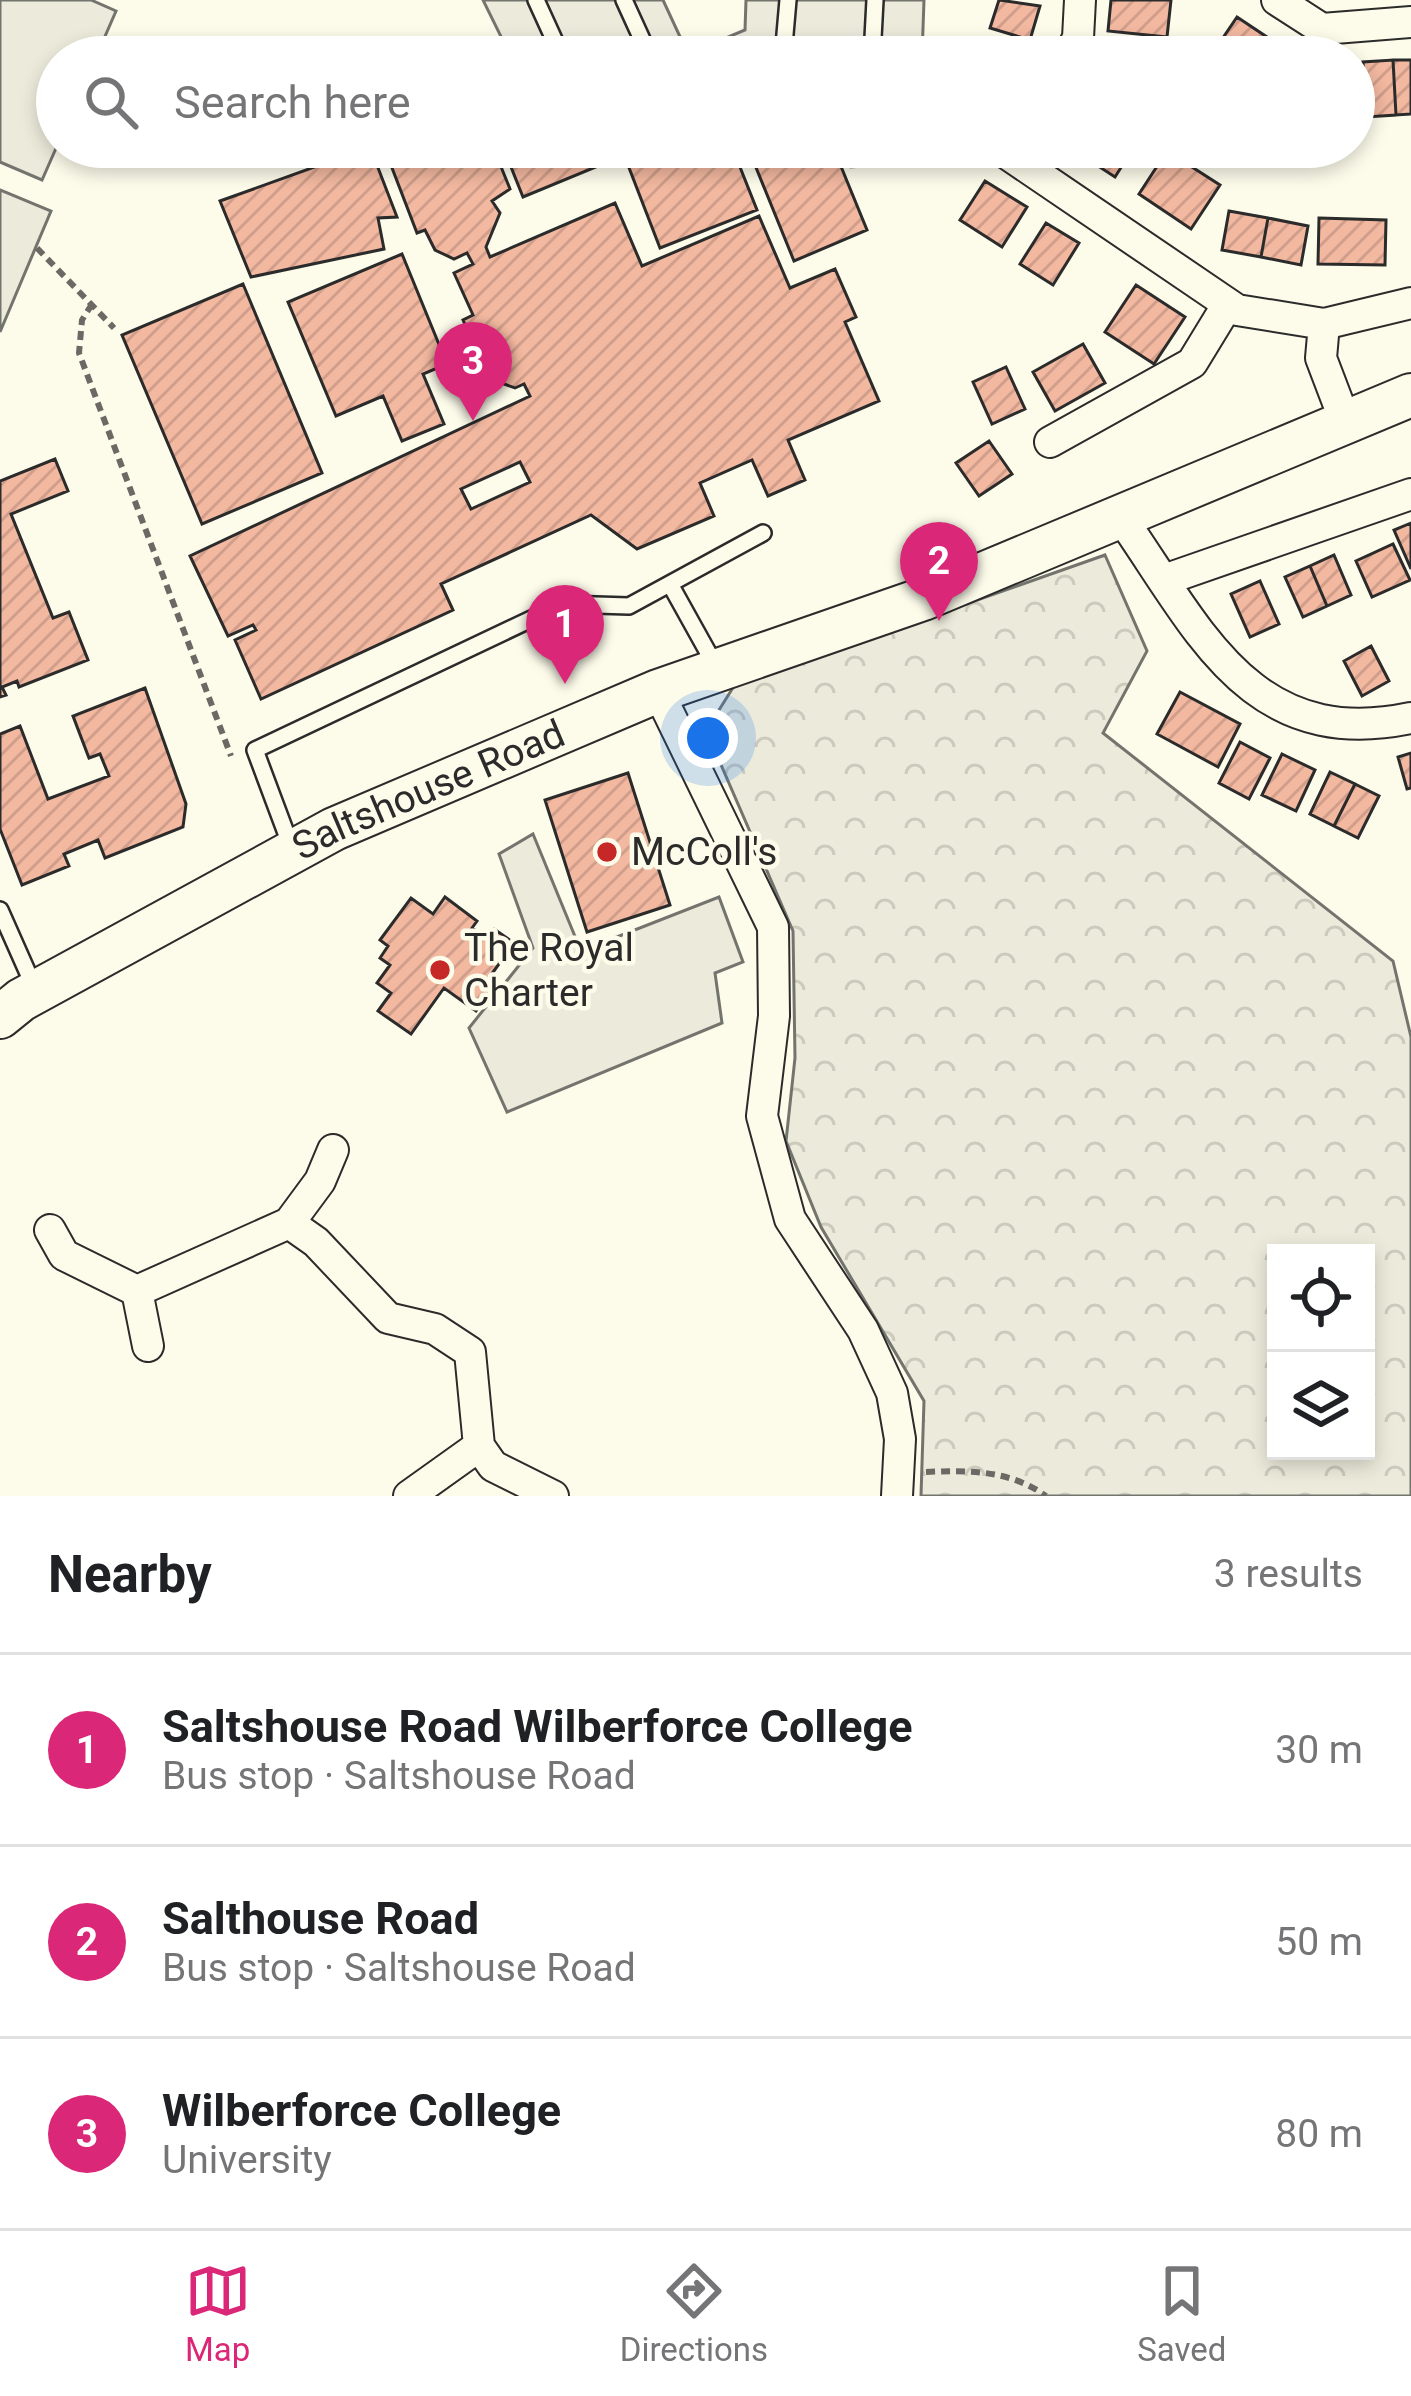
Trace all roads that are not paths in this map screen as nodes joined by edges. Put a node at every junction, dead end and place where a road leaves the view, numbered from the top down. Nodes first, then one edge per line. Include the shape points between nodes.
1 (536, 0) edge
2 (624, 0) edge
3 (788, 0) edge
4 (874, 0) edge
5 (1080, 0) edge
6 (1276, 0) edge
7 (1411, 22) edge
8 (552, 36) edge
9 (640, 36) edge
10 (785, 36) edge
11 (873, 36) edge
12 (1078, 36) edge
13 (1032, 168) edge
14 (1411, 303) edge
15 (1228, 304) junction
16 (1324, 324) junction
17 (1411, 395) edge
18 (1345, 421) junction
19 (1050, 442) dead end
20 (1411, 494) edge
21 (1120, 516) junction
22 (764, 533) dead end
23 (1164, 580) junction
24 (670, 584) junction
25 (718, 670) junction
26 (658, 691) junction
27 (1411, 718) edge
28 (293, 851) junction
29 (0, 910) edge
30 (36, 992) junction
31 (0, 1017) edge
32 (333, 1150) dead end
33 (289, 1223) junction
34 (50, 1230) dead end
35 (137, 1291) junction
36 (148, 1346) dead end
37 (478, 1446) junction
38 (898, 1485) edge
39 (410, 1496) edge
40 (553, 1496) edge

1 - 8 lane
2 - 9 lane
3 - 10 lane
4 - 11 lane
5 - 12 street
6 - 7 street via 1322,29
13 - 15 street
14 - 16 street
15 - 16 street
15 - 19 street via 1192,362
16 - 18 street via 1321,358
17 - 18 main road, Saltshouse Road
18 - 21 main road, Saltshouse Road
20 - 23 street
21 - 23 street
21 - 25 main road, Saltshouse Road via 923,599
22 - 24 lane
23 - 27 street via 1240,683 1291,712 1364,728
24 - 25 lane
24 - 28 lane via 629,606 562,604 255,750
25 - 26 main road, Saltshouse Road
26 - 28 main road, Saltshouse Road
26 - 38 street via 773,927 774,1016 762,1116 790,1219 863,1330 892,1393
28 - 30 main road, Saltshouse Road
29 - 30 lane
30 - 31 main road, Saltshouse Road
32 - 33 street
33 - 35 street
33 - 37 street via 388,1318 435,1329 470,1352
34 - 35 street via 64,1255
35 - 36 street
37 - 39 street
37 - 40 street via 494,1466

